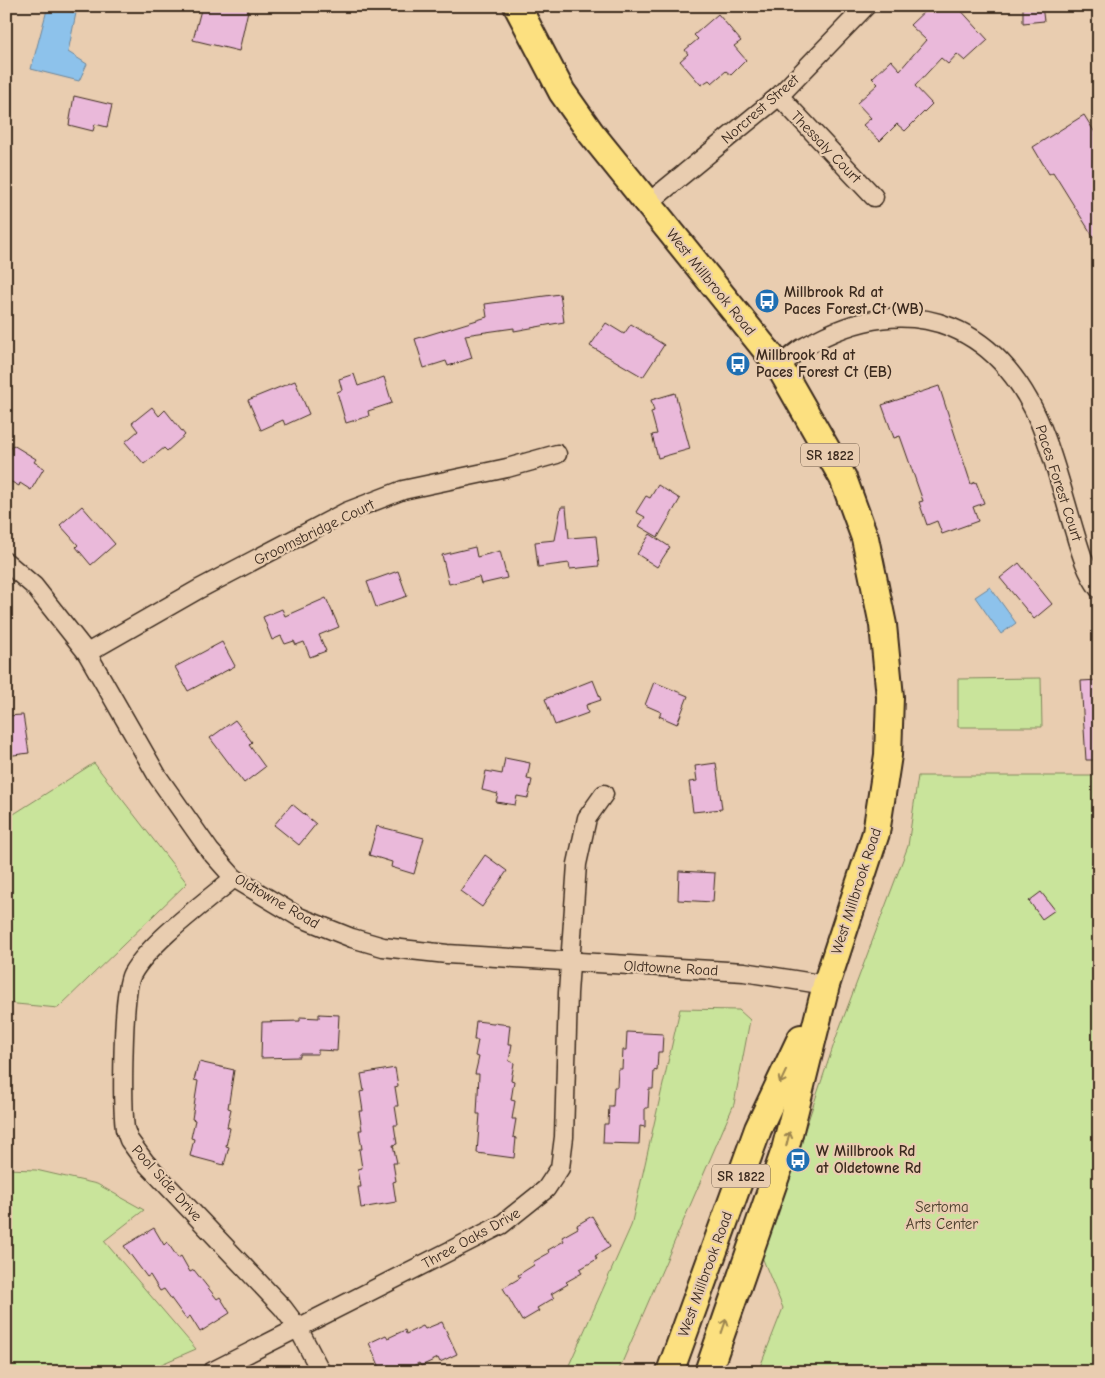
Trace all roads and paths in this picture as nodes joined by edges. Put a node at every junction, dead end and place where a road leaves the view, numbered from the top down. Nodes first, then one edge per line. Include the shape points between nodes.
1 (517, 6) edge
2 (866, 6) edge
3 (778, 96) junction
4 (874, 197) dead end
5 (647, 204) junction
6 (779, 366) junction
7 (557, 454) dead end
8 (6, 562) edge
9 (1099, 589) edge
10 (87, 653) junction
11 (604, 794) dead end
12 (234, 878) junction
13 (571, 962) junction
14 (826, 985) junction
15 (298, 1328) junction
16 (211, 1372) edge
17 (321, 1372) edge
18 (670, 1372) edge
19 (708, 1372) edge

1 - 5 main road, West Millbrook Road / SR 1822 via 562,92
2 - 3 street, Norcrest Street
3 - 4 street, Thessaly Court
3 - 5 street, Norcrest Street
5 - 6 main road, West Millbrook Road / SR 1822
6 - 9 street, Paces Forest Court via 806,346 849,327 886,318 918,317 947,324 985,346 1006,368 1030,402 1046,438 1082,555
6 - 14 main road, West Millbrook Road / SR 1822 via 843,478 866,538 883,625 890,697 888,755 876,834
7 - 10 street, Groomsbridge Court via 403,490 346,512 199,589
8 - 10 street, Oldtowne Road via 34,586
10 - 12 street, Oldtowne Road via 158,777 210,851
11 - 13 street, Three Oaks Drive via 587,818 577,864
12 - 13 street, Oldtowne Road via 299,917 383,947
12 - 15 street, Pool Side Drive via 147,953 130,977 125,1022 123,1115 128,1140 145,1162
13 - 14 street, Oldtowne Road via 744,972
13 - 15 street, Three Oaks Drive via 563,1144 560,1168 546,1189 500,1225
14 -> 18 main road, West Millbrook Road / SR 1822 via 758,1129
19 -> 14 main road, West Millbrook Road / SR 1822 via 785,1150
15 - 16 street, Three Oaks Drive
15 - 17 street, Pool Side Drive

